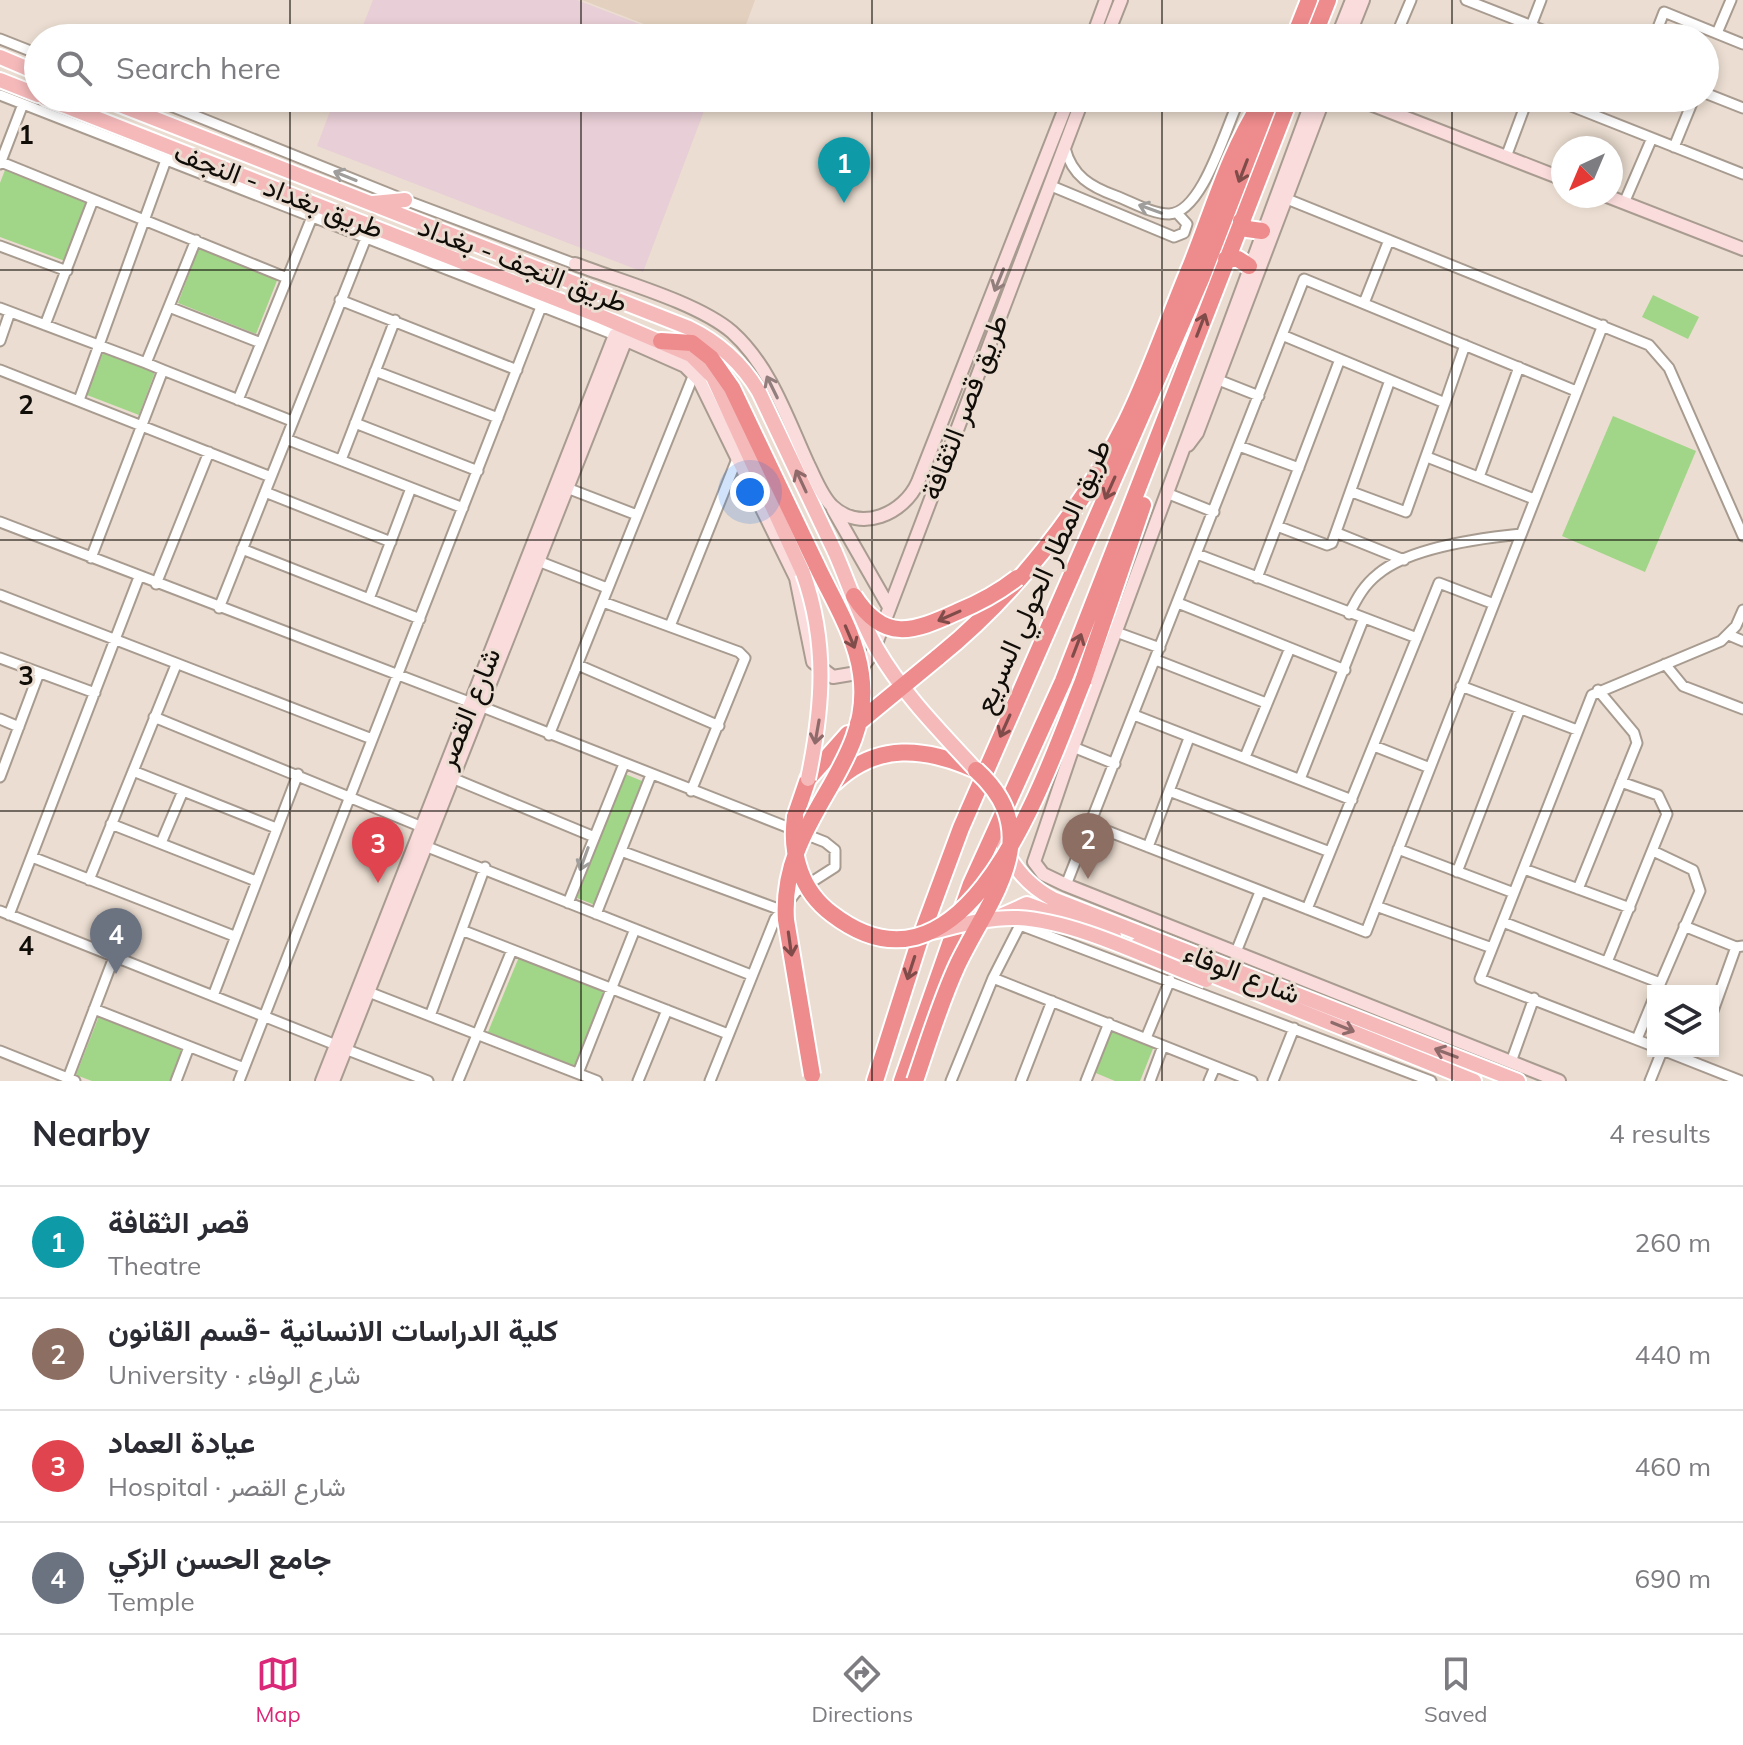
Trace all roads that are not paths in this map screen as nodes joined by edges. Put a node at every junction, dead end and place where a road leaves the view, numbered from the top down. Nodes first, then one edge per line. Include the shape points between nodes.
1 (1106, 0) edge
2 (1121, 0) edge
3 (1309, 0) edge
4 (1328, 0) edge
5 (1352, 0) edge
6 (1363, 0) edge
7 (1411, 0) edge
8 (1466, 0) edge
9 (1541, 0) edge
10 (1731, 0) edge
11 (1097, 24) edge
12 (1112, 24) edge
13 (1300, 24) edge
14 (1319, 24) edge
15 (1343, 24) edge
16 (1354, 24) edge
17 (1402, 24) edge
18 (1526, 24) edge
19 (1532, 24) edge
20 (1659, 24) edge
21 (1694, 24) edge
22 (1719, 28) edge
23 (1719, 34) edge
24 (0, 39) edge
25 (1743, 44) edge
26 (24, 48) edge
27 (0, 57) edge
28 (23, 67) joint
29 (0, 80) edge
30 (15, 86) junction
31 (24, 90) edge
32 (0, 95) edge
33 (1719, 99) edge
34 (23, 104) joint
35 (1743, 108) edge
36 (43, 112) edge
37 (79, 112) edge
38 (137, 112) edge
39 (186, 112) edge
40 (1063, 112) edge
41 (1077, 112) edge
42 (1234, 112) edge
43 (1260, 112) edge
44 (1264, 112) edge
45 (1284, 112) edge
46 (1308, 112) edge
47 (1318, 112) edge
48 (1398, 112) edge
49 (1523, 112) edge
50 (1592, 112) edge
51 (1688, 112) edge
52 (1652, 138) junction
53 (1064, 144) junction
54 (1674, 147) junction
55 (1506, 157) junction
56 (166, 160) junction
57 (0, 163) edge
58 (1551, 174) edge
59 (1743, 174) edge
60 (1049, 185) junction
61 (1281, 197) junction
62 (93, 200) junction
63 (405, 200) junction
64 (1624, 203) joint
65 (368, 204) junction
66 (1177, 213) junction
67 (312, 217) junction
68 (144, 220) junction
69 (1241, 221) junction
70 (1262, 231) junction
71 (366, 238) junction
72 (196, 240) junction
73 (1389, 240) junction
74 (0, 246) edge
75 (1743, 249) edge
76 (1226, 259) junction
77 (575, 264) joint
78 (1249, 266) junction
79 (67, 271) junction
80 (287, 278) junction
81 (534, 299) junction
82 (340, 300) junction
83 (1364, 303) junction
84 (169, 307) junction
85 (5, 310) edge
86 (395, 320) junction
87 (45, 325) junction
88 (1603, 325) junction
89 (1282, 335) junction
90 (621, 337) junction
91 (0, 341) edge
92 (661, 341) joint
93 (261, 343) junction
94 (99, 345) junction
95 (1465, 345) junction
96 (1340, 359) junction
97 (1187, 361) junction
98 (146, 363) junction
99 (1519, 367) junction
100 (0, 370) edge
101 (163, 370) junction
102 (517, 370) junction
103 (375, 371) junction
104 (694, 374) junction
105 (1216, 379) junction
106 (1390, 380) junction
107 (1576, 391) junction
108 (1259, 396) junction
109 (79, 400) junction
110 (238, 400) junction
111 (1445, 403) junction
112 (498, 418) junction
113 (292, 421) junction
114 (355, 423) junction
115 (143, 425) junction
116 (286, 439) junction
117 (1239, 446) junction
118 (1186, 447) junction
119 (209, 452) junction
120 (1427, 457) junction
121 (737, 459) junction
122 (341, 460) junction
123 (1299, 468) junction
124 (478, 471) junction
125 (271, 477) junction
126 (1479, 477) junction
127 (411, 488) junction
128 (567, 488) junction
129 (265, 492) junction
130 (1352, 492) junction
131 (1169, 494) junction
132 (1534, 499) junction
133 (904, 504) junction
134 (831, 505) junction
135 (463, 508) junction
136 (1214, 512) junction
137 (637, 515) junction
138 (923, 516) junction
139 (0, 522) edge
140 (1277, 526) junction
141 (1337, 533) junction
142 (1521, 534) junction
143 (1743, 536) edge
144 (391, 542) junction
145 (242, 549) junction
146 (1197, 554) junction
147 (91, 558) junction
148 (1404, 560) junction
149 (538, 561) junction
150 (810, 569) junction
151 (139, 577) junction
152 (1017, 578) junction
153 (1257, 578) junction
154 (156, 584) junction
155 (607, 588) junction
156 (0, 595) edge
157 (854, 596) junction
158 (518, 597) junction
159 (369, 599) junction
160 (603, 602) junction
161 (1178, 603) junction
162 (1494, 604) junction
163 (889, 607) junction
164 (219, 608) junction
165 (1743, 610) edge
166 (1349, 614) junction
167 (420, 619) junction
168 (1363, 620) junction
169 (670, 626) junction
170 (1116, 632) junction
171 (1729, 635) junction
172 (1417, 638) junction
173 (115, 641) junction
174 (1743, 641) edge
175 (1160, 648) junction
176 (1290, 648) junction
177 (0, 658) edge
178 (1156, 660) junction
179 (1665, 664) junction
180 (176, 665) junction
181 (578, 665) junction
182 (1345, 670) junction
183 (39, 673) junction
184 (398, 677) junction
185 (1461, 686) junction
186 (1598, 690) junction
187 (95, 693) junction
188 (1266, 703) junction
189 (474, 704) junction
190 (1520, 709) junction
191 (1743, 709) edge
192 (1134, 715) junction
193 (154, 717) junction
194 (0, 719) edge
195 (719, 726) junction
196 (19, 727) junction
197 (1577, 730) junction
198 (549, 735) junction
199 (1189, 738) junction
200 (372, 739) junction
201 (1374, 746) junction
202 (1073, 747) junction
203 (1245, 757) junction
204 (624, 764) junction
205 (1115, 764) junction
206 (1430, 768) junction
207 (976, 770) junction
208 (133, 771) junction
209 (298, 774) junction
210 (651, 775) junction
211 (0, 777) edge
212 (452, 778) junction
213 (808, 779) junction
214 (1300, 779) junction
215 (1621, 782) junction
216 (183, 791) junction
217 (691, 791) junction
218 (825, 791) junction
219 (1169, 791) junction
220 (350, 795) junction
221 (1352, 800) junction
222 (111, 824) junction
223 (1092, 825) junction
224 (422, 827) junction
225 (276, 828) junction
226 (997, 828) junction
227 (592, 836) junction
228 (161, 843) junction
229 (425, 846) junction
230 (1012, 846) junction
231 (1148, 847) junction
232 (1398, 849) junction
233 (621, 851) junction
234 (1653, 851) junction
235 (1330, 852) junction
236 (32, 857) junction
237 (485, 867) junction
238 (1524, 869) junction
239 (1457, 872) junction
240 (89, 880) junction
241 (256, 881) junction
242 (1029, 884) junction
243 (1066, 885) junction
244 (1578, 889) junction
245 (1260, 892) junction
246 (1514, 893) junction
247 (398, 903) junction
248 (568, 903) junction
249 (1023, 905) junction
250 (1376, 906) junction
251 (1630, 908) junction
252 (1307, 909) junction
253 (781, 910) junction
254 (4, 913) edge
255 (596, 914) junction
256 (1503, 922) junction
257 (1684, 926) junction
258 (635, 929) junction
259 (464, 931) junction
260 (932, 932) junction
261 (234, 936) junction
262 (1740, 946) edge
263 (1492, 948) junction
264 (512, 950) junction
265 (1236, 952) junction
266 (114, 957) junction
267 (943, 962) junction
268 (1607, 962) junction
269 (751, 975) junction
270 (993, 978) junction
271 (1170, 980) junction
272 (1655, 985) edge
273 (1660, 985) edge
274 (612, 989) junction
275 (363, 990) junction
276 (213, 996) junction
277 (1719, 997) edge
278 (1534, 998) junction
279 (1052, 1001) junction
280 (94, 1009) junction
281 (667, 1010) junction
282 (1647, 1015) edge
283 (263, 1016) junction
284 (430, 1016) junction
285 (1315, 1016) junction
286 (1109, 1023) junction
287 (1294, 1028) junction
288 (476, 1034) junction
289 (728, 1034) junction
290 (1146, 1038) junction
291 (1411, 1039) junction
292 (1637, 1039) junction
293 (1647, 1043) edge
294 (1163, 1046) junction
295 (189, 1047) junction
296 (341, 1047) junction
297 (0, 1051) edge
298 (1660, 1057) edge
299 (1680, 1057) edge
300 (1696, 1057) edge
301 (1511, 1062) junction
302 (1694, 1062) junction
303 (1215, 1067) junction
304 (244, 1068) junction
305 (578, 1073) junction
306 (813, 1078) edge
307 (72, 1080) edge
308 (1091, 1080) edge
309 (176, 1081) edge
310 (239, 1081) edge
311 (322, 1081) edge
312 (333, 1081) edge
313 (428, 1081) edge
314 (458, 1081) edge
315 (597, 1081) edge
316 (638, 1081) edge
317 (710, 1081) edge
318 (875, 1081) edge
319 (902, 1081) edge
320 (915, 1081) edge
321 (951, 1081) edge
322 (1021, 1081) edge
323 (1150, 1081) edge
324 (1209, 1081) edge
325 (1252, 1081) edge
326 (1273, 1081) edge
327 (1431, 1081) edge
328 (1474, 1081) edge
329 (1518, 1081) edge
330 (1559, 1081) edge
331 (1650, 1081) edge
332 (1741, 1081) edge

1 - 11 street
2 - 12 street
3 - 13 highway
4 - 14 highway
5 - 15 street
6 - 16 street
7 - 17 street
8 - 18 street
9 - 19 street
10 - 22 street
20 - 21 street via 1664,12
23 - 25 street
24 - 26 street
27 - 28 main road
28 - 30 main road
29 - 30 main road
30 - 31 main road
32 - 34 street
33 - 35 street
34 - 57 street
36 - 56 street
37 - 81 main road, طريق بغداد - النجف
38 - 65 main road, طريق النجف - بغداد
63 -> 39 street
40 -> 133 street, طريق قصر الثقافة via 918,482
41 - 53 street, طريق قصر الثقافة
42 - 66 street via 1196,199
43 - 152 highway via 1233,154 1120,433 1067,516
44 -> 318 highway, طريق المطار الحولي السريع via 1201,279 961,828
45 - 69 highway, طريق المطار الحولي السريع
46 - 61 street
47 - 61 street
48 - 55 street
49 - 55 street
50 - 52 street
51 - 54 street
52 - 54 street
52 - 64 street
53 - 60 street, طريق قصر الثقافة
66 -> 53 street via 1161,213 1089,185 1071,164
54 - 59 street
55 - 58 street
56 - 67 street
56 - 68 street
57 - 62 street
60 - 66 street via 1174,237 1184,233 1187,224
60 - 138 street, طريق قصر الثقافة
61 - 70 street
61 - 73 street
61 - 105 street
62 - 68 street
62 - 79 street
63 - 65 main road
63 - 77 street
64 - 75 street
157 -> 65 main road, طريق النجف - بغداد, bridge via 759,392 744,369 713,341
67 - 71 street
67 - 80 street
68 - 72 street
68 - 94 street
69 - 70 highway via 1251,231
69 - 76 highway, طريق المطار الحولي السريع
70 - 78 street
71 - 81 street
71 - 82 street
72 - 80 street
72 - 84 street
73 - 83 street
73 - 88 street
74 - 79 street
76 - 78 highway
97 -> 76 highway, طريق المطار الحولي السريع
134 -> 77 street via 768,378 744,343 710,317
78 - 118 street
79 - 87 street
80 - 93 street
81 - 90 street
81 - 92 main road, طريق بغداد - النجف via 602,317
81 - 102 street
82 - 86 street
82 - 113 street
83 - 89 street via 1304,279
83 - 95 street
84 - 93 street
84 - 98 street
85 - 87 street
85 - 91 street
86 - 102 street
86 - 103 street
87 - 94 street
88 - 107 street
88 - 143 street via 1649,345 1665,362
89 - 96 street
89 - 108 street
90 - 104 street
90 - 128 street, شارع القصر
90 - 158 street, شارع القصر
92 - 150 highway via 692,343 726,377
93 - 110 street
94 - 98 street
94 - 109 street
95 - 99 street
95 - 111 street
96 - 106 street
96 - 123 street
226 -> 97 highway, طريق المطار الحولي السريع via 1063,681
97 - 260 highway, bridge via 1179,400 1083,681 1028,815 1004,858 968,904
98 - 101 street
99 - 107 street
99 - 126 street
100 - 109 street
101 - 110 street
101 - 115 street
102 - 112 street
103 - 112 street
103 - 114 street
104 - 121 street
104 - 137 street
105 - 108 street
105 - 118 street via 1197,433
106 - 111 street
106 - 130 street
107 - 132 street
108 - 117 street
109 - 115 street
110 - 113 street
111 - 120 street
112 - 124 street
113 - 116 street
114 - 122 street
114 - 124 street
115 - 119 street
115 - 147 street
116 - 122 street
116 - 125 street
117 - 123 street
117 - 136 street
118 - 131 street
119 - 125 street
119 - 154 street
120 - 126 street
120 - 130 street via 1406,512
121 - 163 street, طريق قصر الثقافة via 796,578 810,655 819,669 841,678 864,668
121 - 169 street
122 - 127 street
123 - 140 street
124 - 135 street
125 - 129 street
126 - 132 street
127 - 135 street
127 - 144 street
128 - 137 street
128 - 149 street, شارع القصر
129 - 144 street
129 - 145 street
130 - 141 street
131 - 136 street
131 - 170 street
132 - 142 street
133 - 134 street, طريق قصر الثقافة via 870,519 849,516
133 - 138 street via 911,516
134 - 163 street
135 - 167 street
136 - 146 street
137 - 155 street
138 - 163 street, طريق قصر الثقافة
139 - 147 street
140 - 141 street via 1327,545
140 - 153 street
141 - 148 street
142 - 148 street
142 - 162 street
144 - 159 street
145 - 159 street
145 - 164 street
146 - 153 street
146 - 161 street
147 - 151 street
148 - 166 street via 1378,573 1361,590
149 - 155 street
149 - 158 street, شارع القصر
150 -> 213 main road, bridge via 822,676
150 -> 218 highway, bridge via 857,655 862,693 858,733
151 - 154 street
151 - 173 street
152 -> 157 highway, bridge via 914,630 880,624
152 - 213 highway, bridge via 970,630 865,715
153 - 166 street
154 - 164 street
155 - 160 street
156 - 173 street
157 - 207 main road, طريق النجف - بغداد, bridge via 887,665
158 - 189 street, شارع القصر
159 - 167 street
160 - 169 street
160 - 181 street
161 - 175 street
161 - 176 street
162 - 172 street via 1439,583
162 - 185 street
164 - 184 street
165 - 171 street
166 - 168 street
167 - 184 street
168 - 172 street
168 - 182 street
169 - 195 street via 745,658
170 - 175 street
170 - 202 street
171 - 174 street
171 - 179 street
172 - 201 street
173 - 180 street
173 - 187 street
175 - 178 street
176 - 182 street
176 - 188 street
177 - 183 street
178 - 188 street
178 - 192 street
179 - 186 street
179 - 191 street via 1683,686
180 - 193 street
180 - 200 street
181 - 195 street
181 - 198 street
182 - 214 street
183 - 187 street
183 - 196 street
184 - 189 street
184 - 200 street
185 - 190 street
185 - 206 street
186 - 197 street via 1589,698
186 - 215 street via 1637,739
187 - 236 street
188 - 203 street
189 - 198 street
189 - 212 street, شارع القصر
189 - 224 street, شارع القصر
190 - 197 street
190 - 239 street
192 - 199 street
192 - 205 street
193 - 208 street
193 - 209 street
194 - 196 street
195 - 217 street
196 - 211 street
197 - 238 street
198 - 204 street
199 - 203 street
199 - 219 street
200 - 220 street
201 - 206 street
201 - 221 street
202 - 205 street
202 - 243 street via 1034,853 1037,868
203 - 214 street
204 - 210 street
204 - 227 street
205 - 223 street
206 - 232 street
207 - 218 highway, bridge via 935,754 890,751 860,763
207 - 230 highway, bridge via 999,794
208 - 216 street
208 - 222 street
209 - 220 street
209 - 225 street
210 - 217 street
210 - 233 street
212 - 227 street
212 - 229 street, شارع القصر
213 - 260 highway, bridge via 793,841 812,895 840,920 864,931 901,937
214 - 221 street
215 - 234 street via 1658,795 1663,804 1667,814
215 - 244 street
216 - 225 street
216 - 228 street
217 - 253 street via 835,850 837,862 831,872 805,885
218 -> 306 highway, bridge via 797,847 785,894
219 - 231 street
219 - 235 street
220 - 224 street
220 - 283 street
221 - 235 street
222 - 228 street
222 - 240 street
223 - 231 street
223 - 243 street
224 - 247 street, شارع القصر
225 - 241 street
226 - 242 main road, شارع الوفاء
226 - 267 highway, طريق المطار الحولي السريع
227 -> 248 street
228 - 241 street
229 - 237 street
229 - 247 street, شارع القصر
230 - 291 main road via 1024,870 1040,885 1385,1022
230 - 320 highway, bridge via 1002,882 952,979
231 - 245 street
232 - 239 street
232 - 250 street
233 - 253 street
233 - 255 street
234 - 251 street
234 - 257 street via 1693,870 1700,891
235 - 252 street
236 - 240 street
236 - 254 street
237 - 248 street
237 - 259 street
238 - 244 street
238 - 246 street
239 - 246 street
240 - 261 street
241 - 261 street
242 - 249 main road, شارع الوفاء via 1009,869 998,871 992,880 997,896
242 - 291 main road, شارع الوفاء via 1062,904
243 - 265 street
244 - 251 street
245 - 252 street
245 - 265 street
246 - 256 street
247 - 275 street, شارع القصر
248 - 255 street
249 - 267 main road via 973,933
249 - 285 main road, شارع الوفاء via 1045,909
250 - 252 street via 1366,932
250 - 263 street
251 - 268 street
253 - 269 street
254 - 266 street
255 - 258 street
256 - 263 street
256 - 268 street
257 - 262 street
257 - 273 street
258 - 269 street
258 - 274 street
259 - 264 street
259 - 284 street
260 - 285 main road, bridge via 1020,918 1090,936 1290,1014
261 - 276 street
262 - 277 street
263 - 278 street via 1480,979
264 - 274 street
264 - 288 street
265 - 301 street
266 - 276 street
266 - 280 street
267 - 319 highway, طريق المطار الحولي السريع
268 - 272 street
269 - 289 street
270 - 271 street via 1020,925
270 - 279 street
270 - 321 street
271 - 287 street
271 - 290 street
274 - 281 street
274 - 305 street
275 - 284 street
275 - 296 street, شارع القصر
276 - 283 street
278 - 292 street
278 - 301 street
279 - 286 street
279 - 322 street
280 - 295 street
280 - 307 street
281 - 289 street
281 - 316 street
282 - 292 street
283 - 296 street
283 - 304 street
284 - 288 street
285 -> 328 main road, شارع الوفاء
286 - 290 street
286 - 308 street
287 - 326 street
287 - 327 street
288 - 305 street
288 - 314 street
289 - 317 street
290 - 294 street
329 -> 291 main road, شارع الوفاء
292 - 293 street
294 - 303 street
294 - 323 street
295 - 304 street
295 - 309 street
296 - 311 street, شارع القصر
296 - 312 street, شارع القصر
296 - 313 street
297 - 307 street
298 - 331 street
299 - 302 street
300 - 302 street
301 - 330 street
302 - 332 street
303 - 324 street
303 - 325 street
304 - 310 street
305 - 315 street

